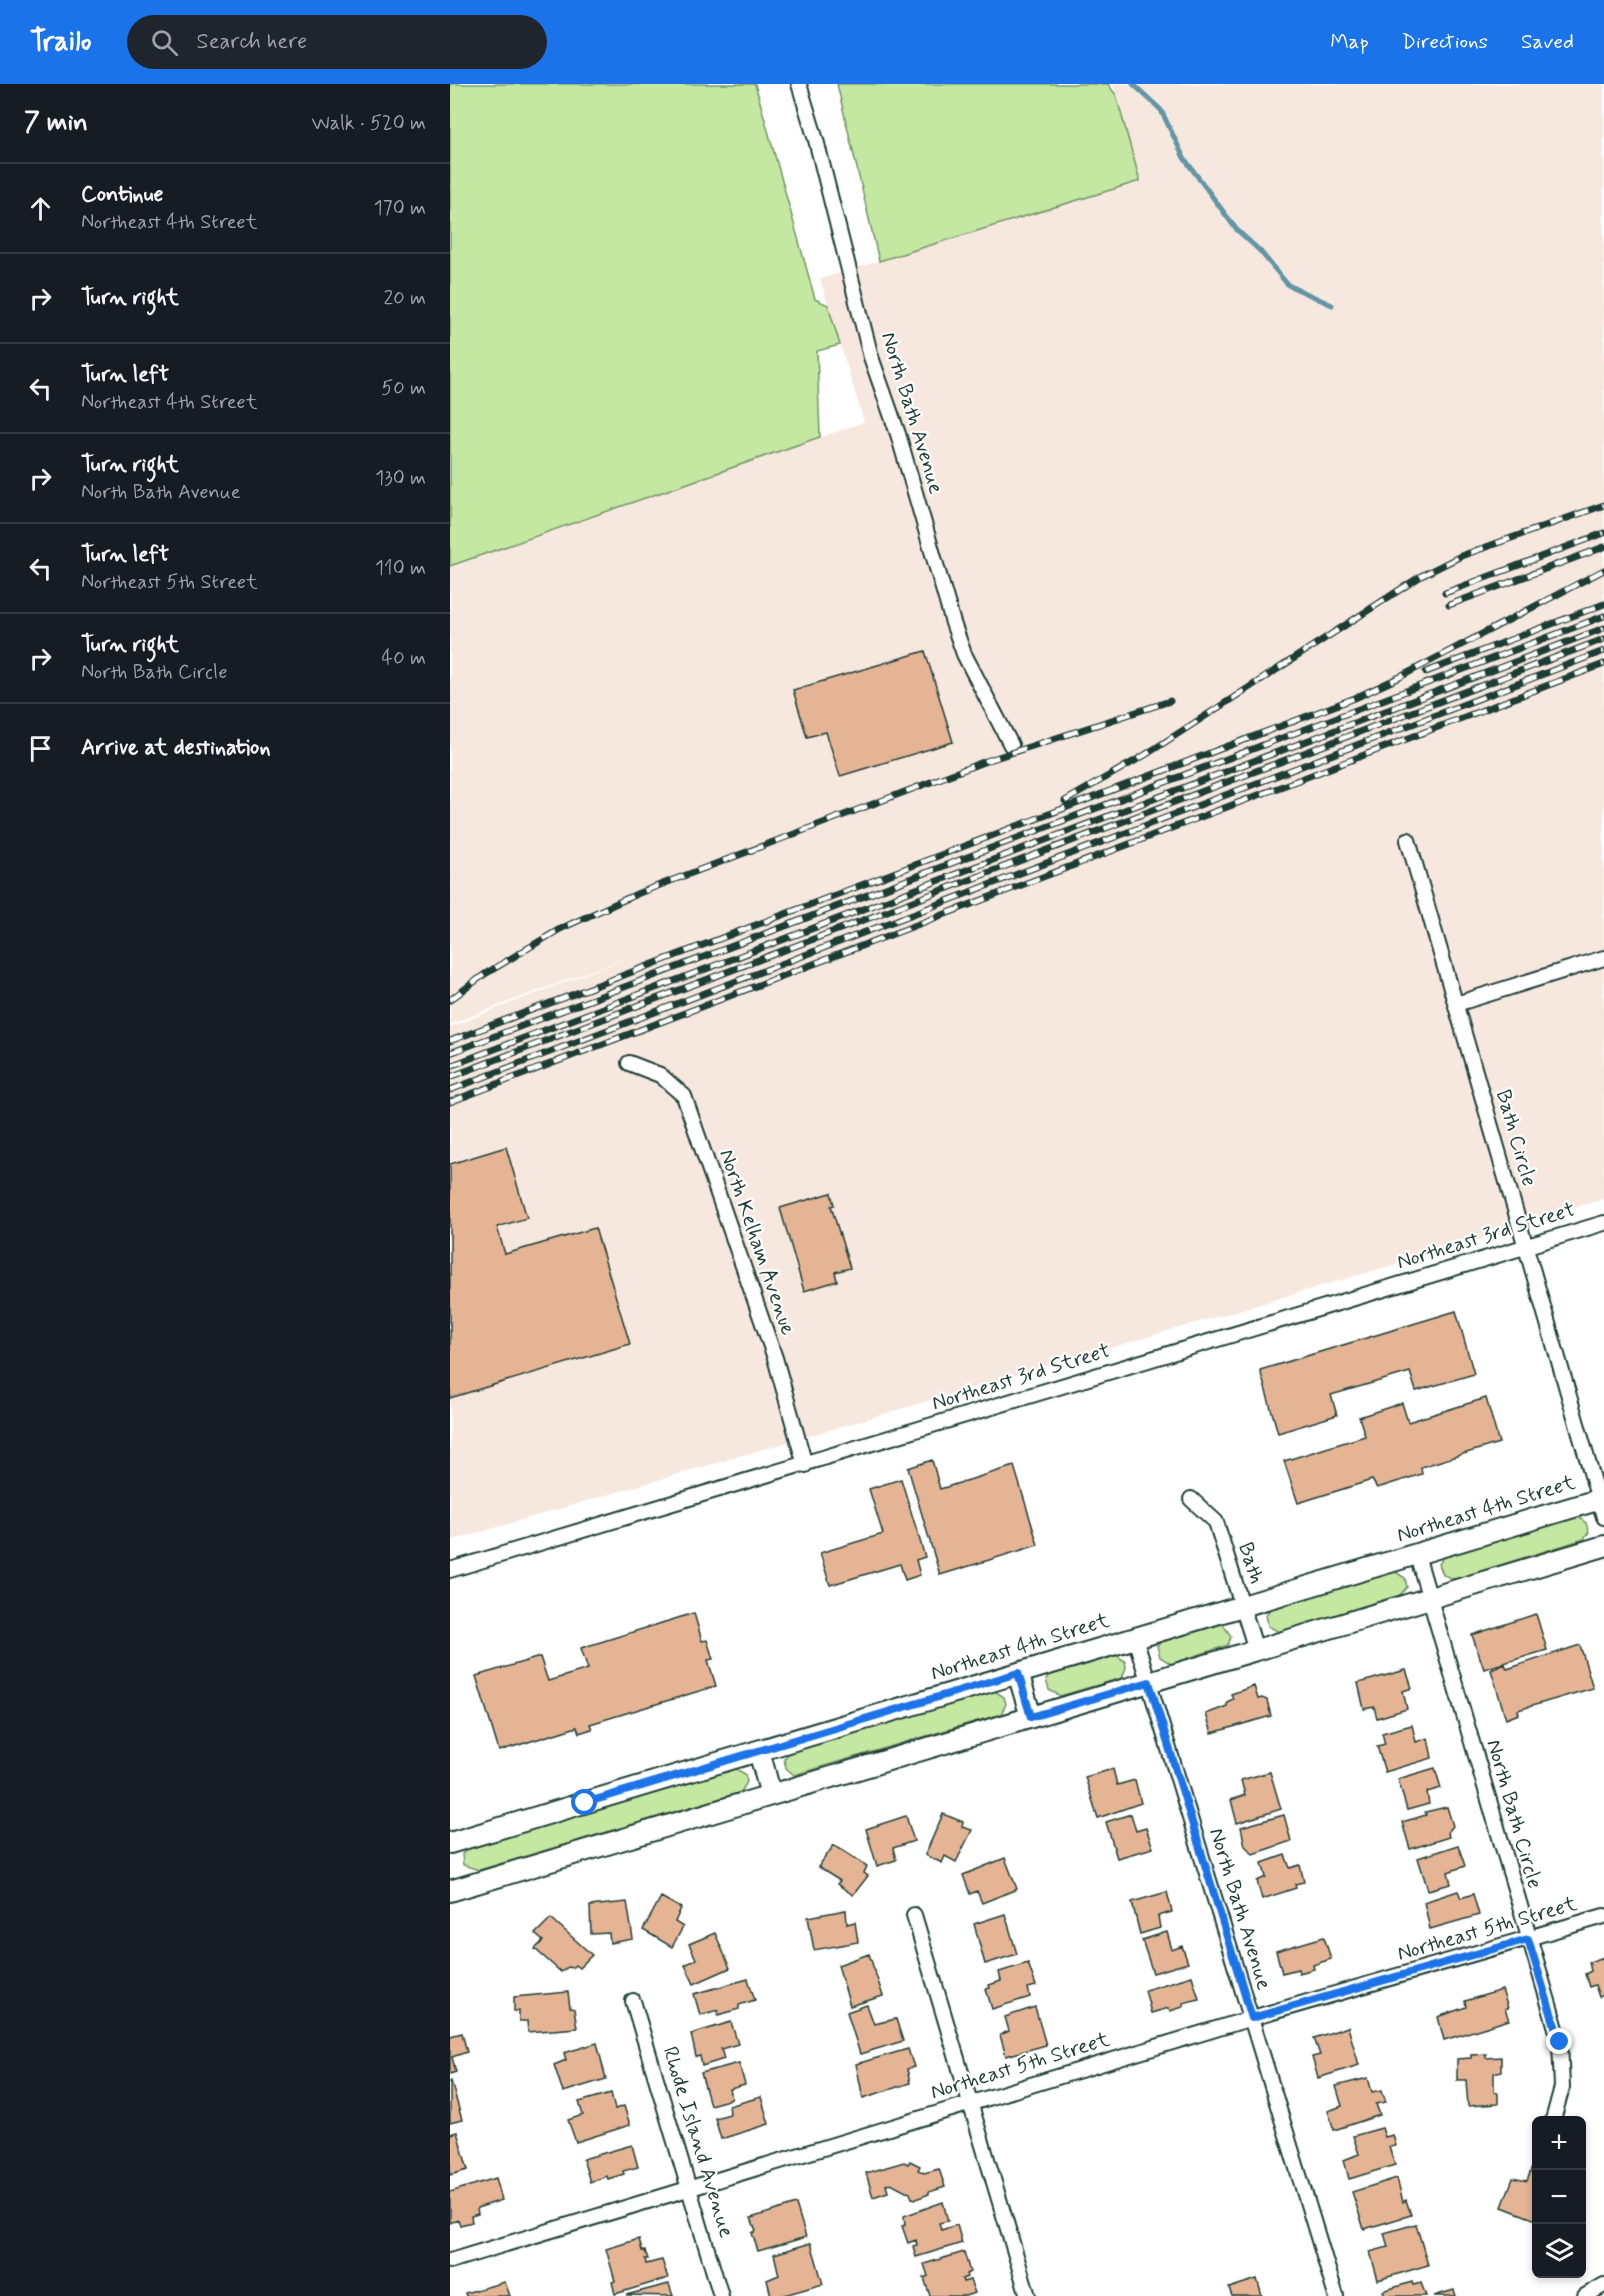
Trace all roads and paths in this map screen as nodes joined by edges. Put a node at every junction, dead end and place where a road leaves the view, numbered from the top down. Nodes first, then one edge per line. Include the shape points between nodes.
1 (799, 84) edge
2 (1011, 745) dead end
3 (1408, 840) dead end
4 (1604, 958) edge
5 (1456, 1004) junction
6 (629, 1064) dead end
7 (1604, 1223) edge
8 (1526, 1245) junction
9 (805, 1465) junction
10 (1191, 1499) dead end
11 (1602, 1505) edge
12 (1604, 1546) edge
13 (1417, 1555) junction
14 (450, 1570) edge
15 (1430, 1598) junction
16 (1243, 1606) junction
17 (1135, 1638) junction
18 (1256, 1650) junction
19 (1018, 1673) junction
20 (1149, 1682) junction
21 (1031, 1717) junction
22 (759, 1751) junction
23 (771, 1795) junction
24 (450, 1843) edge
25 (450, 1889) edge
26 (914, 1915) dead end
27 (1604, 1916) edge
28 (1528, 1939) junction
29 (633, 2001) dead end
30 (1252, 2018) junction
31 (969, 2103) junction
32 (1554, 2116) edge
33 (690, 2188) junction
34 (450, 2261) edge
35 (1604, 2285) edge
36 (721, 2296) edge
37 (1028, 2296) edge
38 (1336, 2296) edge
39 (1585, 2296) edge

1 - 2 street, North Bath Avenue via 871,357 898,434 953,624 964,654
3 - 5 street, Bath Circle
4 - 5 street
5 - 8 street, Bath Circle
6 - 9 street, North Kelham Avenue via 660,1075 684,1096 775,1358
7 - 8 street, Northeast 3rd Street
8 - 9 street, Northeast 3rd Street
8 - 11 street, Bath Circle
9 - 14 street, Northeast 3rd Street
10 - 16 street, Bath via 1216,1522
11 - 13 main road, Northeast 4th Street
12 - 15 main road
13 - 15 street, North Bath Circle
13 - 16 main road, Northeast 4th Street
15 - 18 main road
15 - 28 street, North Bath Circle
16 - 17 main road, Northeast 4th Street
16 - 18 street, Bath
17 - 19 main road, Northeast 4th Street
17 - 20 street, North Bath Avenue
18 - 20 main road
19 - 21 main road
19 - 22 main road, Northeast 4th Street
20 - 21 main road
20 - 30 street, North Bath Avenue
21 - 23 main road
22 - 23 main road
22 - 24 main road, Northeast 4th Street
23 - 25 main road
26 - 31 street
27 - 28 street, Northeast 5th Street
28 - 30 street, Northeast 5th Street
28 - 32 street, North Bath Circle via 1560,2042 1562,2086
29 - 33 street, Rhode Island Avenue
30 - 31 street, Northeast 5th Street
30 - 38 street, North Bath Avenue
31 - 33 street, Northeast 5th Street
31 - 37 street
33 - 34 street, Northeast 5th Street
33 - 36 street, Rhode Island Avenue
35 - 39 street

